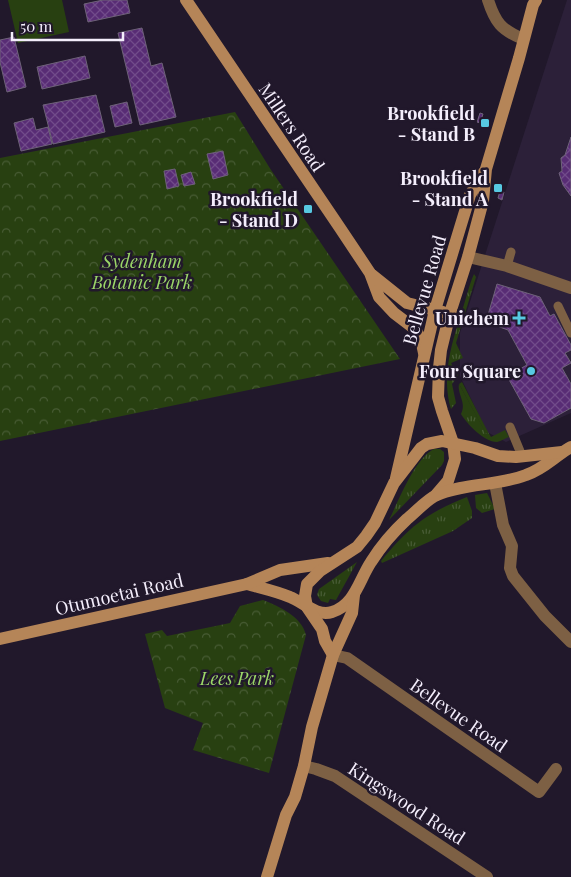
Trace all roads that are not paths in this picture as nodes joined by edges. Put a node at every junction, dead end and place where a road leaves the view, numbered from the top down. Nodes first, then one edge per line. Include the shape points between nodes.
1 (186, 0) edge
2 (488, 0) edge
3 (536, 0) edge
4 (523, 39) junction
5 (486, 169) junction
6 (512, 252) dead end
7 (468, 257) junction
8 (507, 266) junction
9 (370, 273) junction
10 (571, 288) edge
11 (558, 306) dead end
12 (435, 310) junction
13 (450, 313) junction
14 (431, 328) junction
15 (415, 329) junction
16 (571, 333) edge
17 (424, 353) junction
18 (510, 427) dead end
19 (453, 443) junction
20 (566, 450) edge
21 (522, 456) junction
22 (394, 483) junction
23 (495, 483) junction
24 (436, 495) junction
25 (336, 562) junction
26 (246, 584) junction
27 (354, 595) junction
28 (307, 607) junction
29 (0, 639) edge
30 (571, 642) edge
31 (333, 655) junction
32 (304, 766) junction
33 (556, 769) dead end
34 (267, 877) edge
35 (486, 877) edge

1 - 9 main road, Millers Road
2 - 4 street via 499,26
3 - 4 main road, Bellevue Road
4 - 5 main road, Bellevue Road
5 - 7 main road, Bellevue Road via 483,201
5 - 12 main road, Bellevue Road via 470,195
6 - 8 lane
7 - 8 street
7 - 13 main road, Bellevue Road
8 - 10 street
9 - 12 main road, Millers Road via 407,303
9 - 15 main road, Millers Road via 379,296
11 - 16 lane
12 - 13 main road, Millers Road
12 - 14 main road, Bellevue Road
13 - 14 main road via 444,322
13 - 19 main road, Bellevue Road via 439,368 438,397
14 - 15 main road
14 - 17 main road, Bellevue Road
15 - 17 main road
17 - 22 main road, Bellevue Road
18 - 21 lane
19 - 21 main road, Otumoetai Road via 498,456
19 - 22 main road, Otumoetai Road via 435,441 421,448
19 - 24 main road, Bellevue Road via 453,470
20 - 21 main road, Otumoetai Road
20 - 23 main road, Otumoetai Road via 547,466 528,475
22 - 25 main road, Otumoetai Road via 366,536
23 - 24 main road, Otumoetai Road
23 - 30 street via 503,526 512,546 510,568 513,576
24 - 27 main road, Otumoetai Road via 391,535 369,565
25 - 26 main road, Otumoetai Road via 280,570
25 - 28 main road via 307,584 304,596
26 - 28 main road, Otumoetai Road via 292,597
26 - 29 main road, Otumoetai Road
27 - 28 main road, Otumoetai Road via 332,612 324,613
27 - 31 main road via 352,613
28 - 31 main road via 322,629 324,641
31 - 32 main road
31 - 33 street, Bellevue Road via 347,658 539,792
32 - 34 main road
32 - 35 street, Kingswood Road via 335,776

